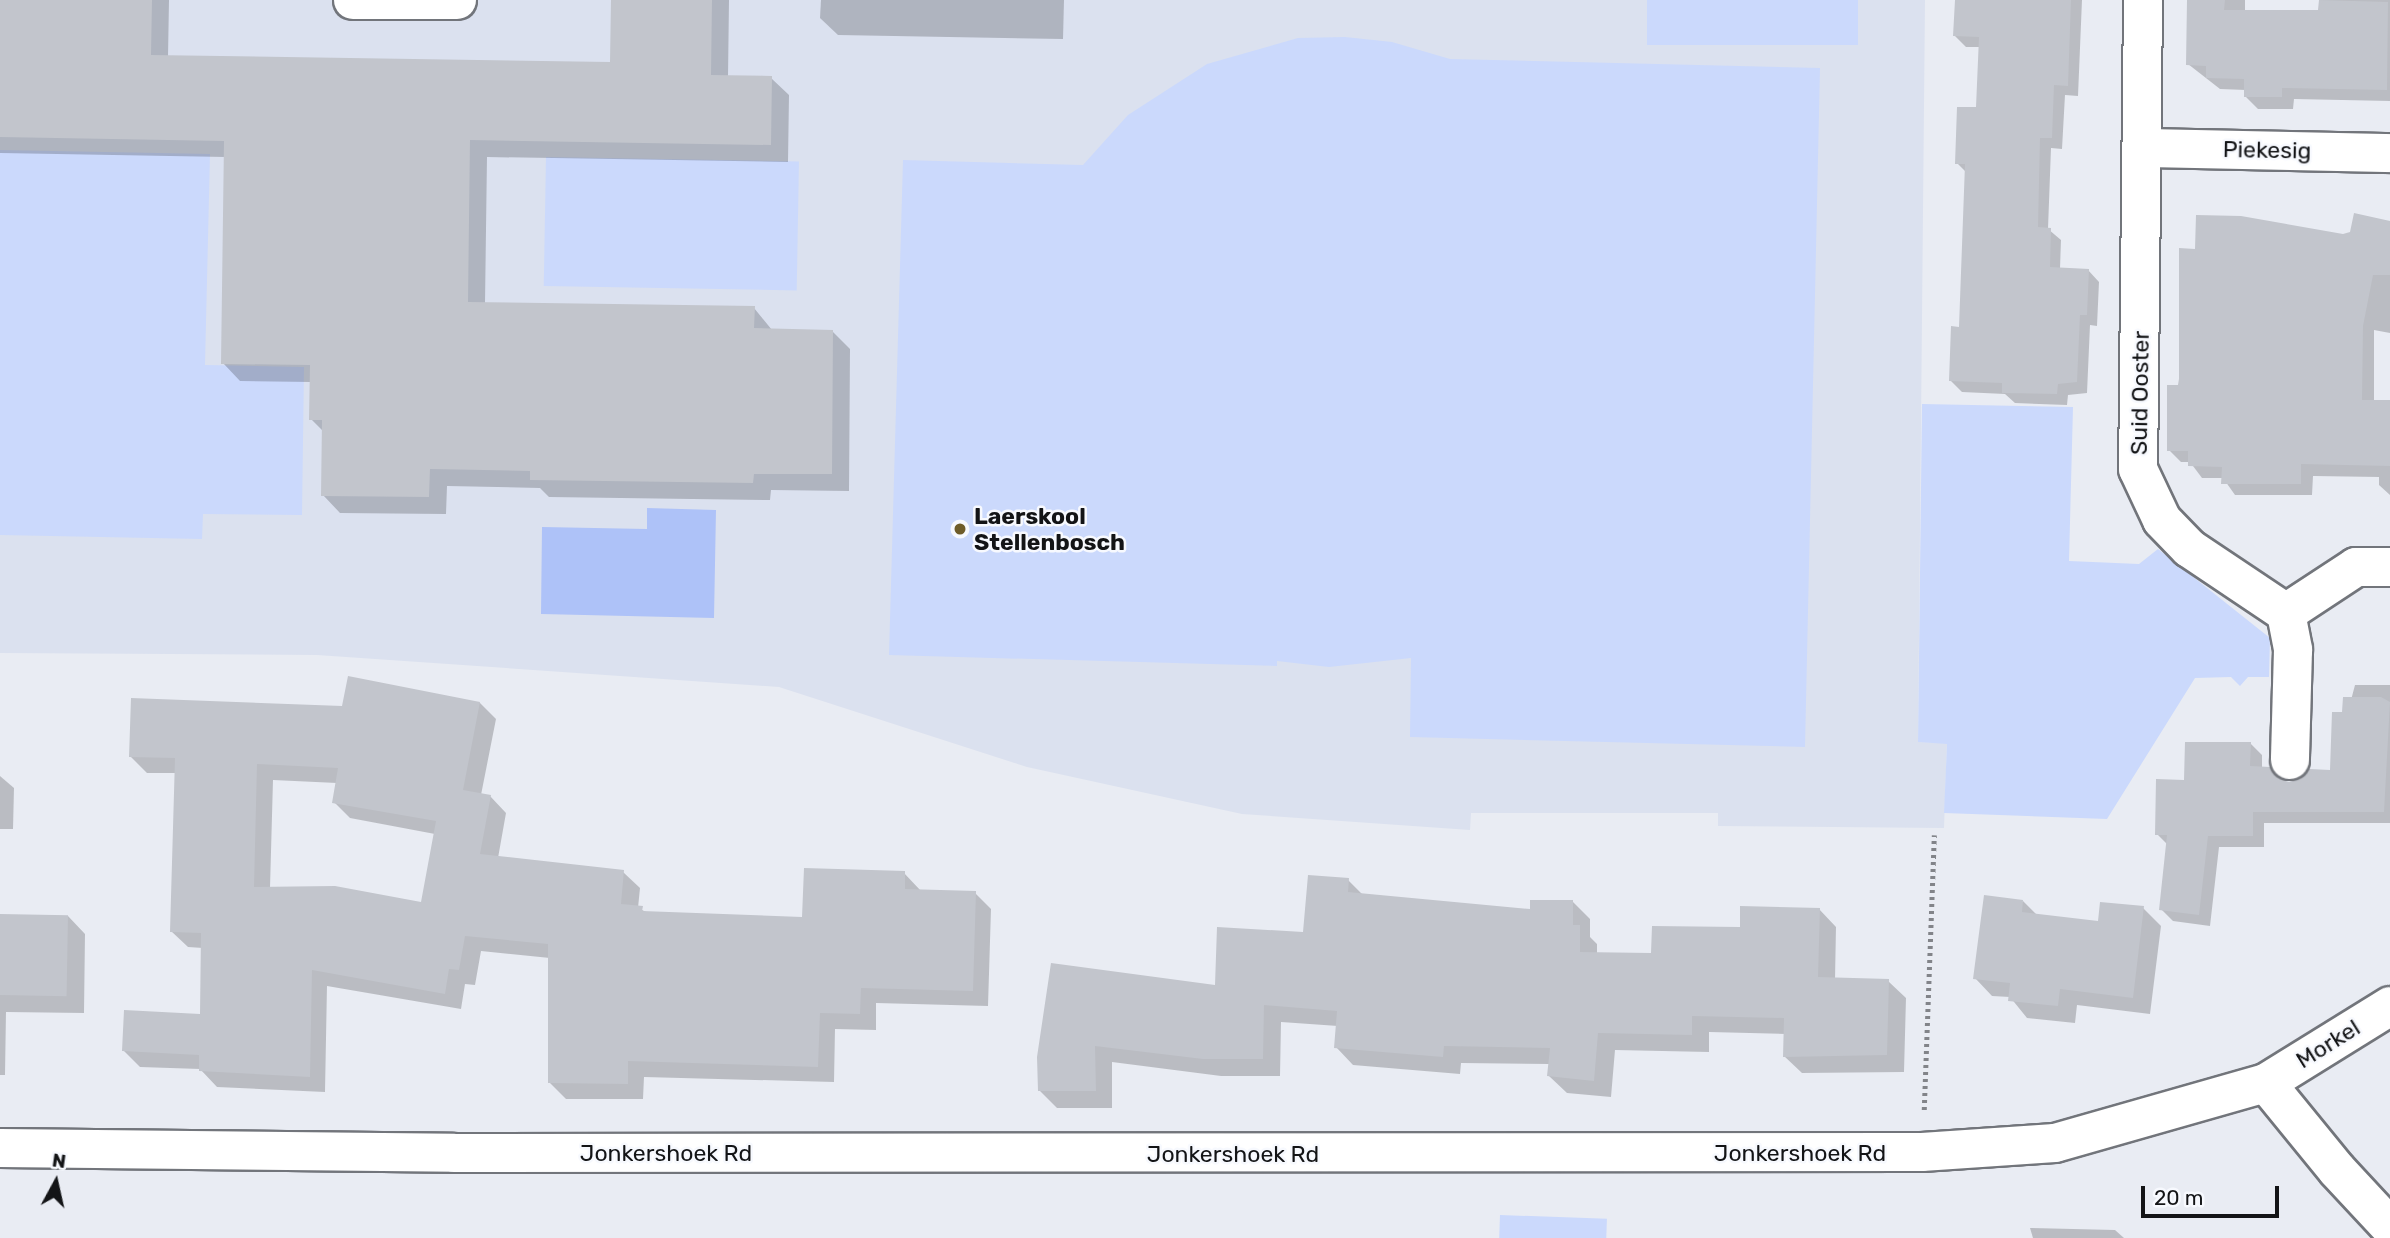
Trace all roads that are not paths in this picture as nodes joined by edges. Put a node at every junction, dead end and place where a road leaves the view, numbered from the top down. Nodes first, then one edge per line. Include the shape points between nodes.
1 (353, 0) edge
2 (457, 0) edge
3 (2144, 0) edge
4 (2143, 148) junction
5 (2390, 153) edge
6 (2390, 567) edge
7 (2286, 613) junction
8 (2290, 760) dead end
9 (2390, 1006) edge
10 (2266, 1083) junction
11 (0, 1148) edge
12 (2390, 1227) edge

1 - 2 street
3 - 4 street, Suid Ooster
4 - 5 street, Piekesig
4 - 7 street, Suid Ooster via 2138,469 2162,520 2189,548
6 - 7 street via 2356,567
7 - 8 street via 2293,650
9 - 10 street, Morkel
10 - 11 street, Jonkershoek Rd via 2055,1143 1922,1152 496,1153
10 - 12 street via 2336,1170

